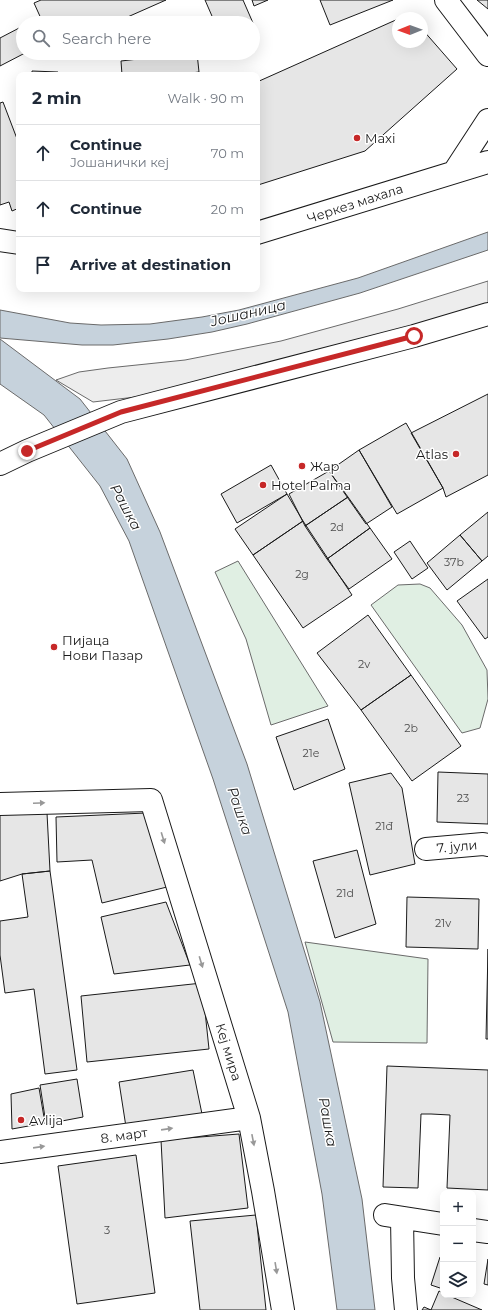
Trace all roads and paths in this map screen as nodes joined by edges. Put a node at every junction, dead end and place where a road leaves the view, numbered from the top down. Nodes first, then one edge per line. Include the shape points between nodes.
1 (446, 0) edge
2 (488, 55) edge
3 (488, 120) edge
4 (488, 162) edge
5 (454, 172) junction
6 (260, 232) edge
7 (0, 240) edge
8 (16, 243) edge
9 (488, 314) edge
10 (0, 464) edge
11 (0, 804) edge
12 (488, 845) edge
13 (426, 849) dead end
14 (249, 1118) junction
15 (0, 1152) edge
16 (440, 1224) edge
17 (476, 1230) edge
18 (488, 1232) edge
19 (283, 1310) edge
20 (406, 1310) edge

1 - 2 street
3 - 5 street
4 - 5 street, Черкез махала
5 - 6 street, Черкез махала
7 - 8 street
9 - 10 street via 414,336 121,412
11 -> 14 street, Кеј мира via 151,800
12 - 13 street, 7. јули
15 -> 14 street, 8. март
14 -> 19 street, Кеј мира
16 - 20 street via 394,1216
17 - 18 street

